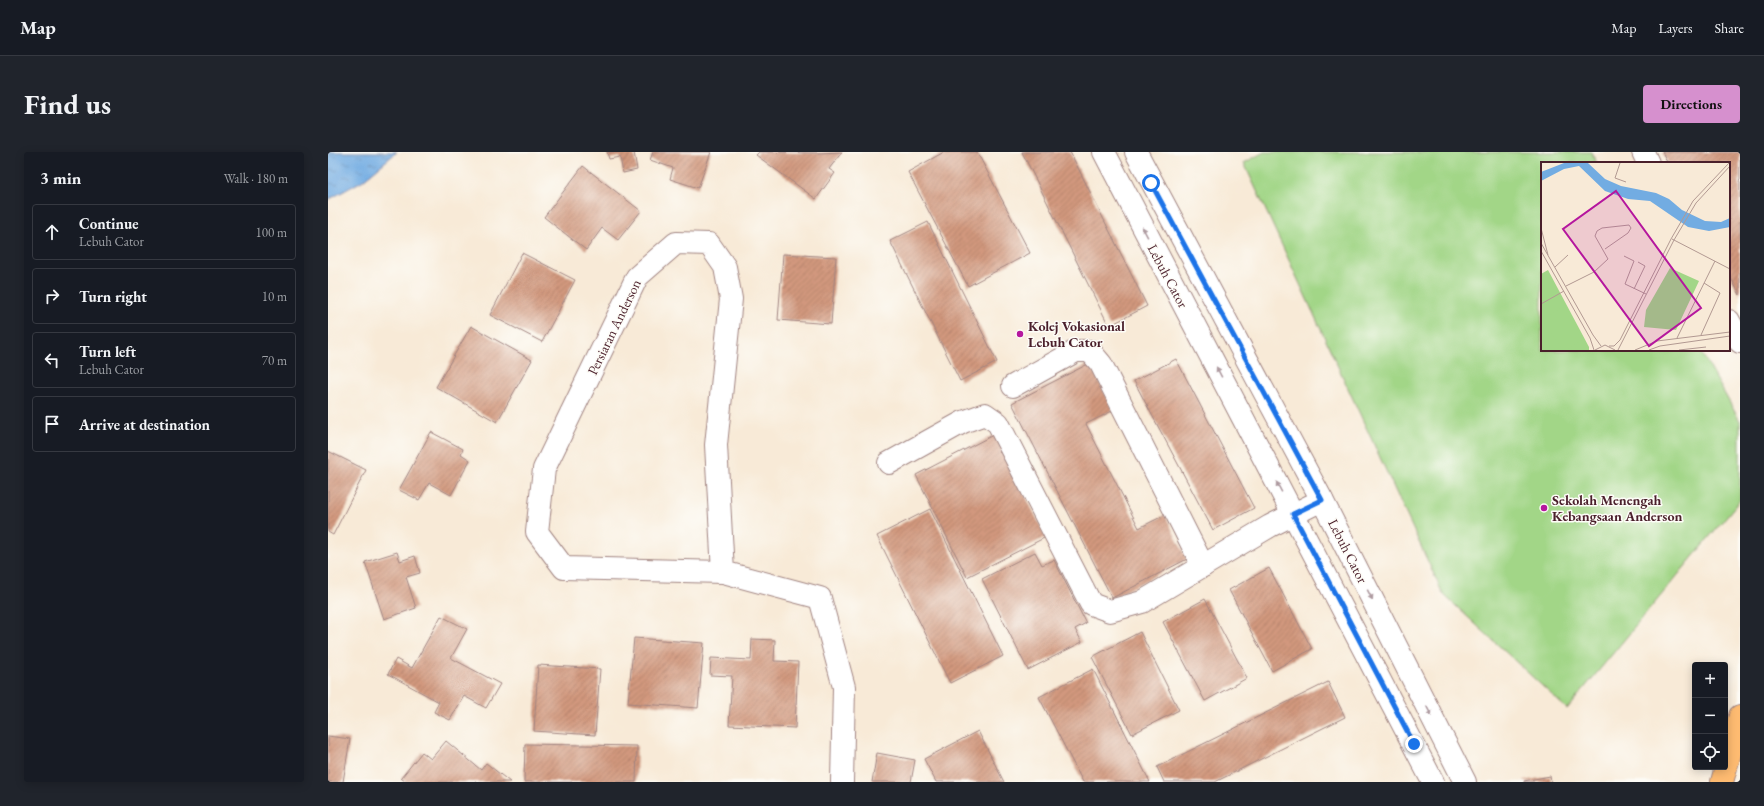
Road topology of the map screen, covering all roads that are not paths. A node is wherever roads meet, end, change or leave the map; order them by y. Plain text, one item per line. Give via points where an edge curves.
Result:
1 (1104, 152) edge
2 (1136, 152) edge
3 (1643, 152) edge
4 (1648, 162) edge
5 (1730, 323) edge
6 (1740, 342) edge
7 (1013, 386) dead end
8 (888, 464) dead end
9 (1322, 500) junction
10 (1293, 514) junction
11 (1203, 566) junction
12 (723, 572) junction
13 (1740, 716) edge
14 (842, 782) edge
15 (1433, 782) edge
16 (1465, 782) edge
17 (1722, 782) edge

10 -> 1 street, Lebuh Cator
2 - 9 street, Lebuh Cator
3 - 4 street
5 - 6 street
7 - 11 street via 1076,351 1090,351 1101,364
8 - 11 street via 963,422 985,414 998,423 1091,604 1110,612 1142,602
9 - 10 street
9 -> 16 street, Lebuh Cator
10 - 11 street
10 - 15 street, Lebuh Cator
12 - 12 street, Persiaran Anderson via 564,568 537,532 544,469 638,277 676,243 709,244 725,267 731,299 716,445
12 - 14 street, Persiaran Anderson via 820,598 844,687
13 - 17 main road

